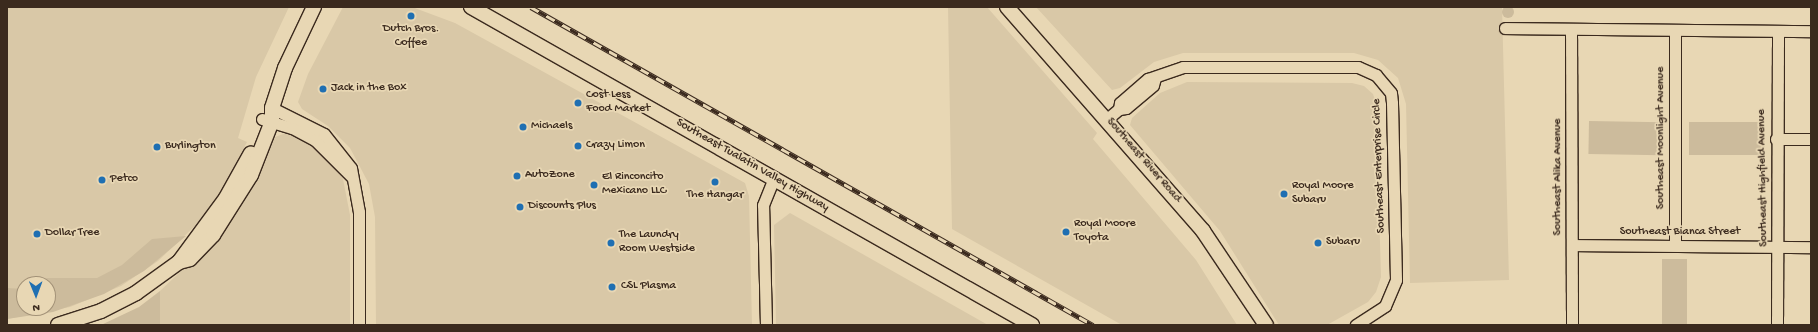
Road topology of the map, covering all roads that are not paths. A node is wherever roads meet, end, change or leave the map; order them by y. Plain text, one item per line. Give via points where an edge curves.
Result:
1 (314, 7) edge
2 (471, 7) edge
3 (1007, 7) edge
4 (1506, 28) dead end
5 (1571, 29) junction
6 (1675, 30) junction
7 (1778, 31) junction
8 (1811, 31) edge
9 (268, 116) junction
10 (1107, 119) junction
11 (1776, 139) junction
12 (1811, 139) edge
13 (774, 178) junction
14 (1675, 245) junction
15 (1572, 246) junction
16 (1778, 246) junction
17 (1811, 247) edge
18 (58, 325) edge
19 (359, 325) edge
20 (766, 325) edge
21 (1032, 325) edge
22 (1266, 325) edge
23 (1356, 325) edge
24 (1572, 325) edge
25 (1777, 325) edge

1 - 9 main road via 285,68
2 - 13 main road, Southeast Tualatin Valley Highway
3 - 10 main road, Southeast River Road
4 - 5 street
5 - 6 street
5 - 15 street, Southeast Alika Avenue
6 - 7 street
6 - 14 street, Southeast Moonlight Avenue
7 - 8 street
7 - 11 street, Southeast Highfield Avenue
9 - 18 main road via 251,175 223,222 190,259 179,262 120,302
9 - 19 street via 324,134 342,153 351,168 359,212
10 - 22 main road, Southeast River Road via 1203,231
10 - 23 street, Southeast Enterprise Circle via 1119,109 1120,103 1143,83 1174,68 1358,67 1372,72 1384,83 1392,103 1396,280 1384,306
11 - 12 street
11 - 16 street, Southeast Highfield Avenue
13 - 20 street via 763,205
13 - 21 main road, Southeast Tualatin Valley Highway
14 - 15 street, Southeast Bianca Street
14 - 16 street, Southeast Bianca Street
15 - 24 street, Southeast Alika Avenue
16 - 17 street, Southeast Bianca Street
16 - 25 street, Southeast Highfield Avenue

